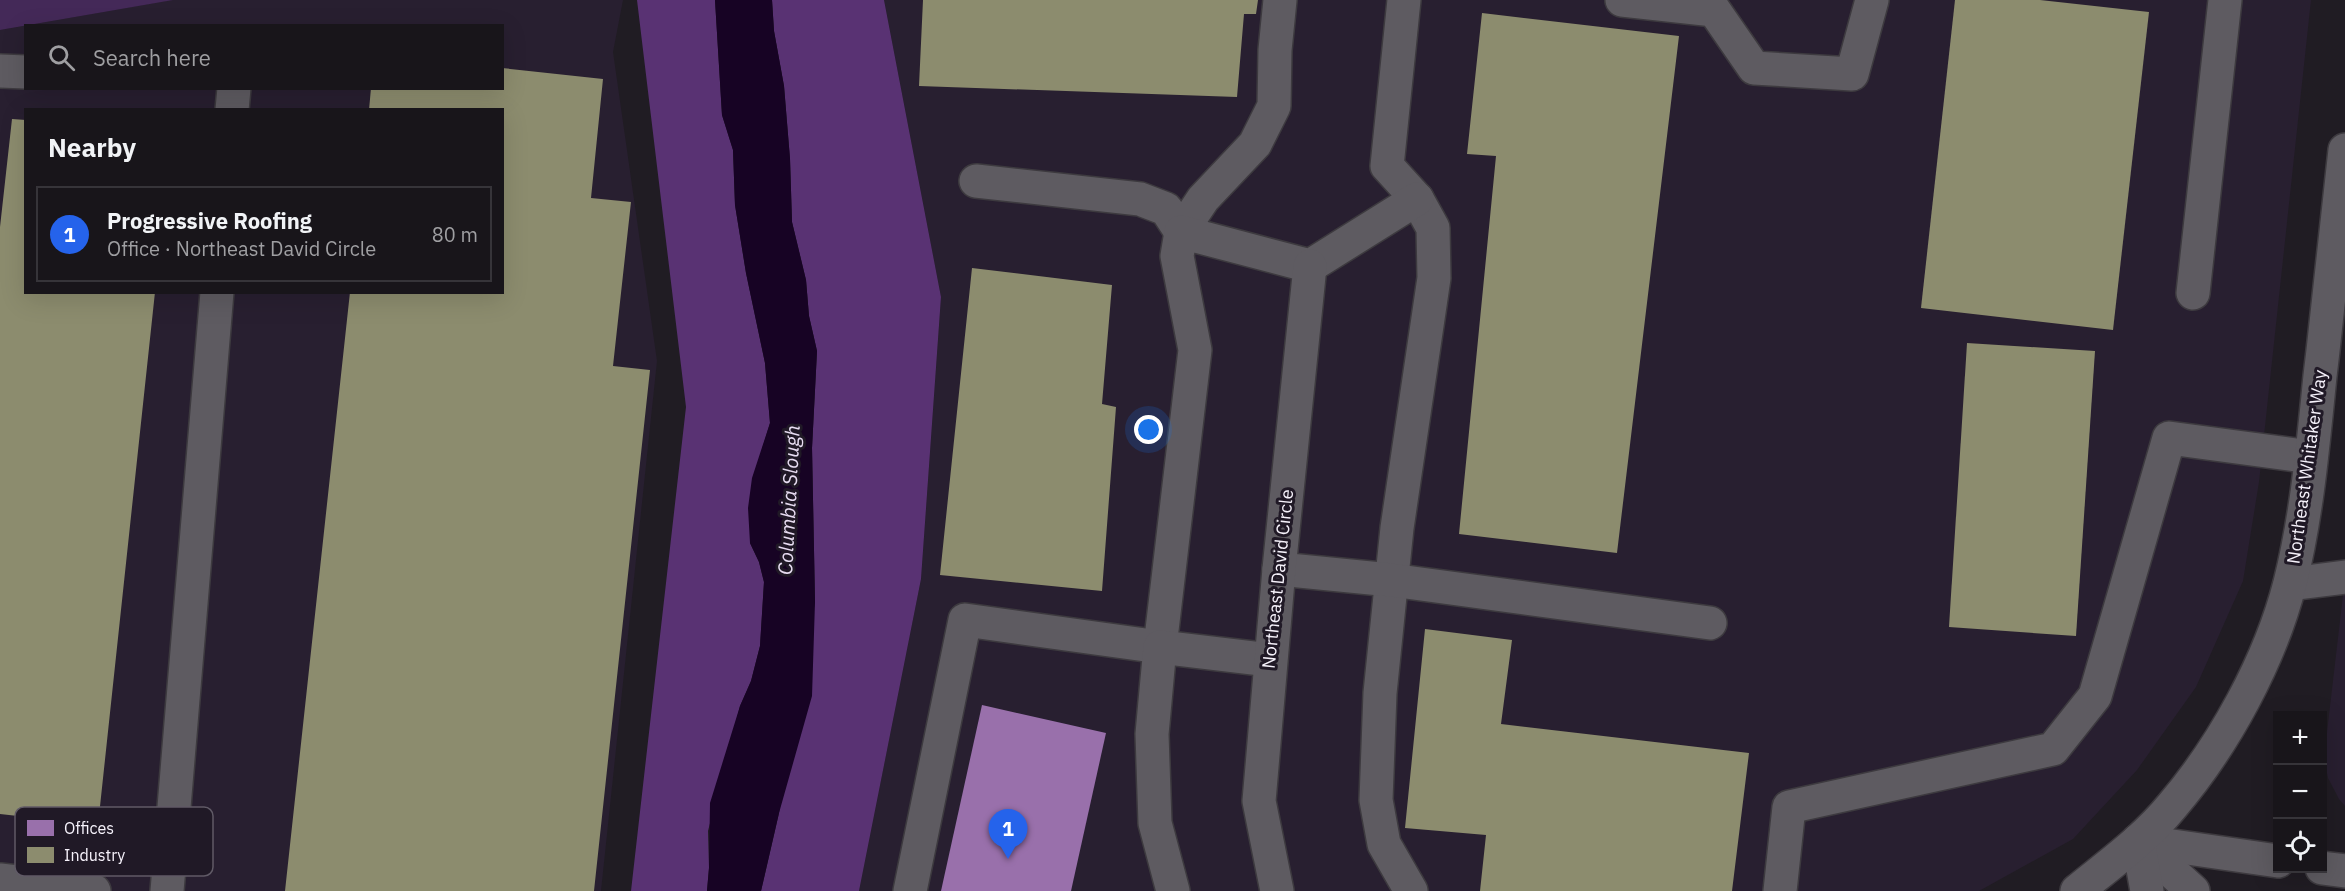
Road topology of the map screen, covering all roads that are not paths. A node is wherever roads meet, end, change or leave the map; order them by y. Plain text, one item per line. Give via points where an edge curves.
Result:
1 (1280, 0) edge
2 (1404, 0) edge
3 (1622, 0) edge
4 (1872, 0) edge
5 (2225, 0) edge
6 (0, 71) edge
7 (24, 72) edge
8 (234, 90) edge
9 (232, 108) edge
10 (2345, 150) edge
11 (976, 181) dead end
12 (1418, 199) junction
13 (2342, 206) edge
14 (1181, 232) junction
15 (1310, 266) junction
16 (2193, 293) dead end
17 (217, 294) edge
18 (2312, 457) junction
19 (1279, 569) junction
20 (2345, 577) edge
21 (1391, 580) junction
22 (2290, 584) junction
23 (1710, 623) dead end
24 (1160, 647) junction
25 (1270, 660) junction
26 (174, 807) edge
27 (2138, 841) junction
28 (2273, 860) edge
29 (2327, 869) edge
30 (2345, 871) edge
31 (168, 876) edge
32 (0, 880) edge
33 (94, 891) edge
34 (167, 891) edge
35 (910, 891) edge
36 (1173, 891) edge
37 (1277, 891) edge
38 (1412, 891) edge
39 (1780, 891) edge
40 (2077, 891) edge
41 (2147, 891) edge
42 (2193, 891) edge

1 - 14 street via 1274,106 1255,144 1203,199
2 - 12 street via 1388,166
3 - 4 street via 1714,10 1754,68 1852,74
5 - 16 street
6 - 7 street
8 - 9 street
10 - 13 street, Northeast Whitaker Way
11 - 14 street via 1140,199 1167,209
12 - 15 street
12 - 21 street via 1433,228 1434,278
13 - 18 street, Northeast Whitaker Way
14 - 15 street
14 - 24 street via 1177,256 1195,350
15 - 19 street, Northeast David Circle
17 - 26 street
18 - 22 street, Northeast Whitaker Way
18 - 39 street via 2169,438 2095,696 2053,749 1789,807
19 - 21 street
19 - 25 street, Northeast David Circle
20 - 22 street
21 - 23 street
21 - 38 street via 1380,693 1376,800 1384,844
22 - 27 street, Northeast Whitaker Way via 2268,650 2239,708 2172,806
24 - 25 street
24 - 35 street via 965,620
24 - 36 street via 1152,734 1155,823
25 - 37 street, Northeast David Circle via 1259,801
27 - 28 street
27 - 40 street, Northeast Whitaker Way
27 - 41 street
27 - 42 street
29 - 30 street
31 - 34 street
32 - 33 street

